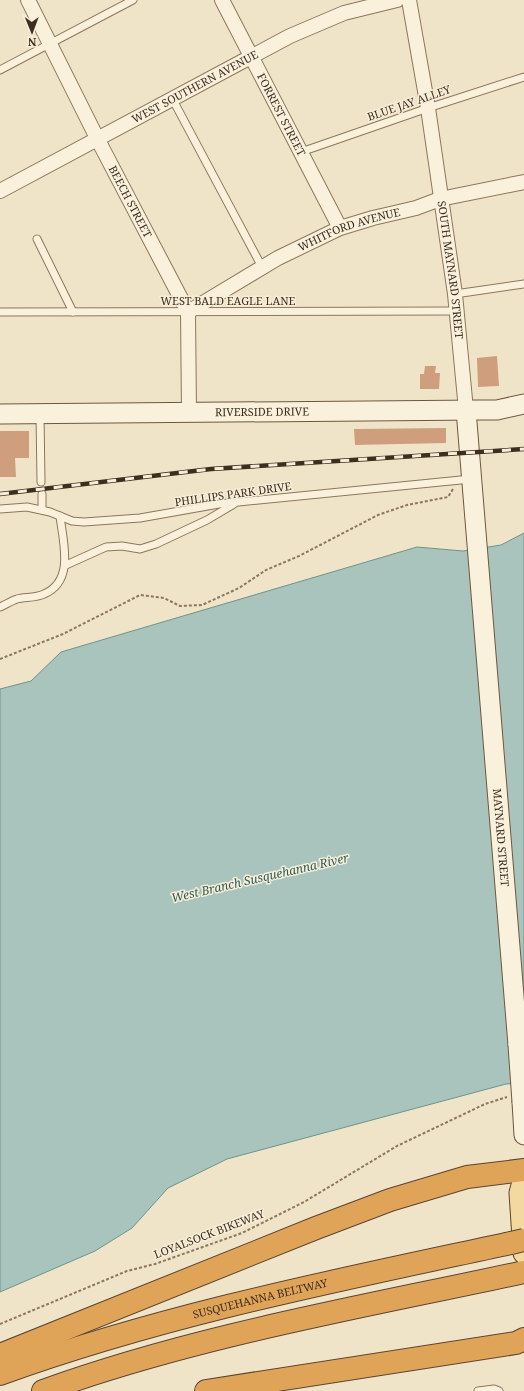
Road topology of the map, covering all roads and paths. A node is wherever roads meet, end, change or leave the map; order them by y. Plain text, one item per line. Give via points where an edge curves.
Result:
1 (28, 0) edge
2 (133, 0) edge
3 (222, 0) edge
4 (397, 0) edge
5 (409, 0) edge
6 (51, 44) junction
7 (252, 57) junction
8 (0, 70) edge
9 (524, 77) edge
10 (173, 100) junction
11 (428, 108) junction
12 (98, 140) junction
13 (301, 152) junction
14 (524, 182) edge
15 (0, 190) edge
16 (440, 199) junction
17 (340, 228) junction
18 (37, 239) dead end
19 (262, 267) junction
20 (524, 284) edge
21 (455, 294) junction
22 (457, 311) junction
23 (0, 312) edge
24 (74, 312) junction
25 (188, 312) junction
26 (524, 404) edge
27 (466, 410) junction
28 (189, 413) junction
29 (0, 414) edge
30 (40, 414) junction
31 (472, 479) junction
32 (41, 482) dead end
33 (453, 488) dead end
34 (42, 494) dead end
35 (236, 503) junction
36 (0, 509) edge
37 (42, 510) junction
38 (60, 516) junction
39 (477, 541) joint
40 (66, 565) junction
41 (0, 607) edge
42 (0, 659) edge
43 (516, 1100) junction
44 (524, 1135) edge
45 (524, 1170) edge
46 (524, 1178) edge
47 (520, 1245) edge
48 (519, 1273) edge
49 (0, 1324) edge
50 (524, 1339) edge
51 (0, 1355) edge
52 (0, 1374) edge
53 (43, 1391) edge
54 (206, 1391) edge
55 (478, 1391) edge
56 (499, 1391) edge

1 - 6 street, BEECH STREET
2 - 6 lane
3 - 7 street, FORREST STREET
4 - 7 street, WEST SOUTHERN AVENUE via 330,18
5 - 11 street, SOUTH MAYNARD STREET
6 - 8 lane
6 - 12 street, BEECH STREET
7 - 10 street, WEST SOUTHERN AVENUE
7 - 13 street, FORREST STREET
9 - 11 lane, BLUE JAY ALLEY
10 - 12 street, WEST SOUTHERN AVENUE
10 - 19 lane
11 - 13 lane, BLUE JAY ALLEY
11 - 16 street, SOUTH MAYNARD STREET
12 - 15 street, WEST SOUTHERN AVENUE
12 - 25 street, BEECH STREET
13 - 17 street, FORREST STREET
14 - 16 street, WHITFORD AVENUE
16 - 17 street, WHITFORD AVENUE
16 - 21 street, SOUTH MAYNARD STREET
17 - 19 street, WHITFORD AVENUE
18 - 24 lane
19 - 25 street, WHITFORD AVENUE
20 - 21 lane
21 - 22 street, SOUTH MAYNARD STREET
22 - 25 lane, WEST BALD EAGLE LANE
22 - 27 street, SOUTH MAYNARD STREET
23 - 24 lane, WEST BALD EAGLE LANE
24 - 25 lane, WEST BALD EAGLE LANE
25 - 28 street, BEECH STREET
26 - 27 main road, RIVERSIDE DRIVE via 497,410
27 - 28 main road, RIVERSIDE DRIVE
27 - 31 main road, SOUTH MAYNARD STREET
28 - 30 main road, RIVERSIDE DRIVE
29 - 30 main road, RIVERSIDE DRIVE
30 - 32 lane
31 - 35 lane, PHILLIPS PARK DRIVE
31 - 39 main road, SOUTH MAYNARD STREET
33 - 42 path via 448,497 407,505 378,515 266,570 239,588 202,605 180,606 164,598 140,595 63,634
34 - 37 lane
35 - 38 lane, PHILLIPS PARK DRIVE via 140,518 84,522
35 - 40 lane via 156,544 140,549 106,547
36 - 37 lane, PHILLIPS PARK DRIVE via 27,507
37 - 38 lane, PHILLIPS PARK DRIVE
38 - 40 lane
39 - 43 main road, MAYNARD STREET, bridge
40 - 41 lane via 53,589 44,595 15,600
43 - 44 main road, MAYNARD STREET
43 - 49 path, LOYALSOCK BIKEWAY via 485,1104 397,1146 304,1202 242,1233 155,1264 127,1271
45 - 51 highway via 467,1177 390,1200
46 - 47 main road via 520,1193
47 - 52 highway, SUSQUEHANNA BELTWAY via 235,1303 112,1337
48 - 53 highway via 242,1333 120,1366
50 - 54 highway via 516,1343
55 - 56 lane

